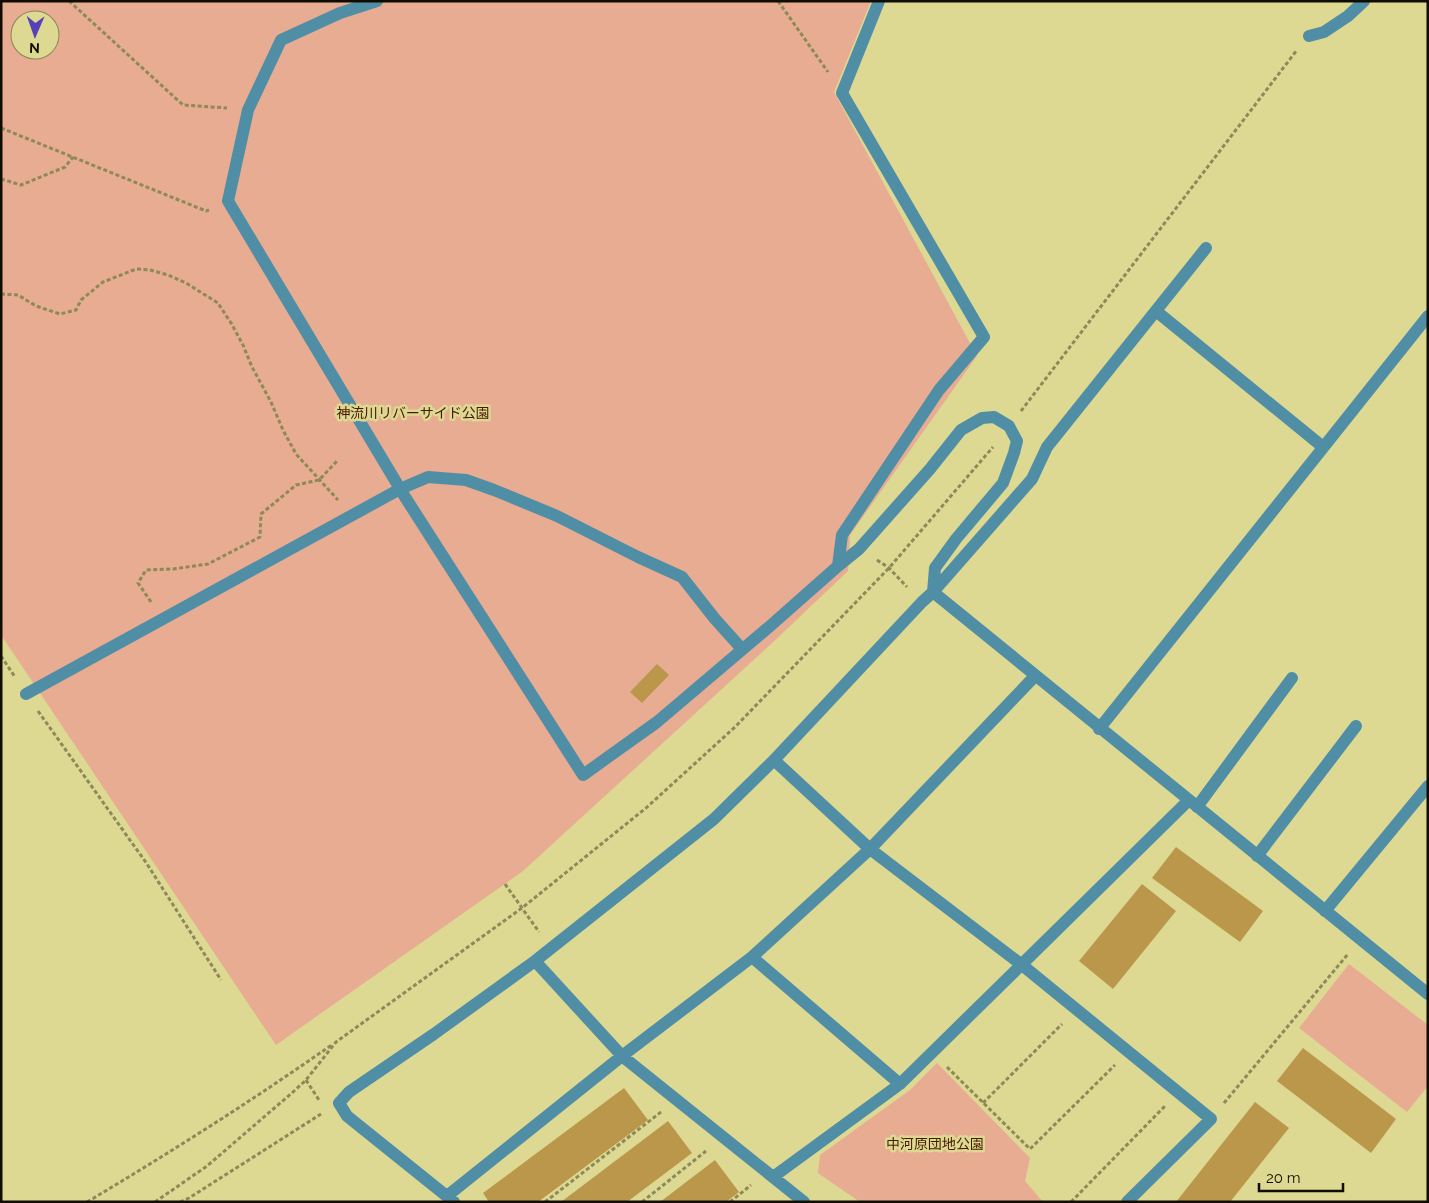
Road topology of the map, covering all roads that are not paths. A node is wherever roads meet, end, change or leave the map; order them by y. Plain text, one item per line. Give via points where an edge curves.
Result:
1 (377, 1) edge
2 (879, 1) edge
3 (1364, 1) edge
4 (1309, 36) dead end
5 (1206, 248) dead end
6 (1156, 311) junction
7 (1428, 316) edge
8 (1324, 447) junction
9 (400, 489) junction
10 (838, 566) junction
11 (933, 592) junction
12 (742, 649) junction
13 (1035, 676) junction
14 (1292, 678) dead end
15 (26, 694) road end
16 (1356, 726) dead end
17 (1099, 728) junction
18 (774, 760) junction
19 (1428, 786) edge
20 (1193, 803) junction
21 (870, 849) junction
22 (1257, 856) junction
23 (1325, 911) junction
24 (752, 957) junction
25 (535, 961) junction
26 (1022, 965) junction
27 (1428, 994) edge
28 (622, 1056) junction
29 (900, 1084) junction
30 (773, 1176) junction
31 (451, 1199) edge
32 (804, 1202) edge
33 (1127, 1202) edge

1 - 9 street via 340,13 281,40 248,110 228,201
2 - 10 street via 842,93 984,337 939,390 842,535
3 - 4 street via 1324,32
5 - 6 street
6 - 8 street
6 - 11 street via 1047,447 1032,479
7 - 8 street
8 - 17 street
9 - 12 street via 428,476 466,480 557,516 682,578
9 - 12 street via 583,774 657,722
9 - 15 street
10 - 11 street via 860,548 961,430 982,418 994,417 1008,426 1017,440 1014,453 1003,483 935,568
10 - 12 street
11 - 13 street
11 - 18 street
13 - 17 street
13 - 21 street
14 - 20 street
16 - 22 street
17 - 20 street
18 - 21 street
18 - 25 street via 714,819
19 - 23 street
20 - 22 street
20 - 26 street
21 - 24 street
21 - 26 street
22 - 23 street
23 - 27 street
24 - 28 street
24 - 29 street
25 - 28 street
25 - 31 street via 339,1103 347,1116
26 - 29 street
26 - 33 street via 1211,1119
28 - 30 street
28 - 31 street
29 - 30 street
30 - 32 street

